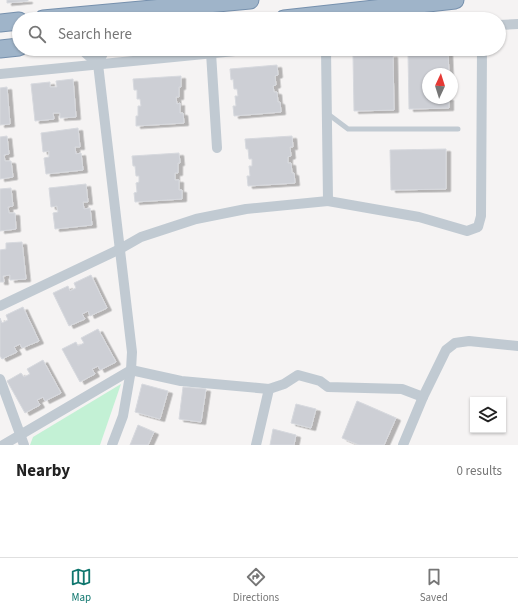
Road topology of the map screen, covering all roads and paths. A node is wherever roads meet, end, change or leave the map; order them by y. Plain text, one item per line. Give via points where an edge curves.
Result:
1 (250, 0) edge
2 (455, 0) edge
3 (228, 1) edge
4 (140, 12) edge
5 (347, 12) edge
6 (12, 22) edge
7 (0, 23) edge
8 (518, 24) edge
9 (506, 25) edge
10 (12, 47) edge
11 (0, 48) edge
12 (89, 56) edge
13 (101, 56) edge
14 (180, 56) edge
15 (211, 56) edge
16 (326, 56) edge
17 (482, 56) edge
18 (98, 64) junction
19 (0, 74) edge
20 (327, 114) junction
21 (458, 129) dead end
22 (217, 148) dead end
23 (328, 201) junction
24 (120, 249) junction
25 (0, 306) edge
26 (518, 346) edge
27 (131, 370) junction
28 (0, 379) edge
29 (269, 389) junction
30 (423, 397) junction
31 (21, 434) junction
32 (3, 445) edge
33 (24, 445) edge
34 (112, 445) edge
35 (256, 445) edge
36 (403, 445) edge

1 - 3 highway
2 - 5 highway
3 - 4 highway
6 - 7 highway
8 - 9 street
10 - 11 highway
12 - 18 street
13 - 18 street
14 - 18 street
15 - 22 street
16 - 20 street
17 - 23 street via 481,216 478,228 467,231 419,217
18 - 19 street
18 - 24 street
20 - 21 lane via 348,129
20 - 23 street
23 - 24 street via 246,209 196,218 141,236
24 - 25 street
24 - 27 street via 132,352
26 - 30 street via 469,341 455,343 446,350
27 - 29 street via 181,381
27 - 31 street
27 - 34 street via 122,416
28 - 31 street
29 - 30 street via 284,384 298,375 320,380 328,387 402,389
29 - 35 street
30 - 36 street
31 - 32 street
31 - 33 street

